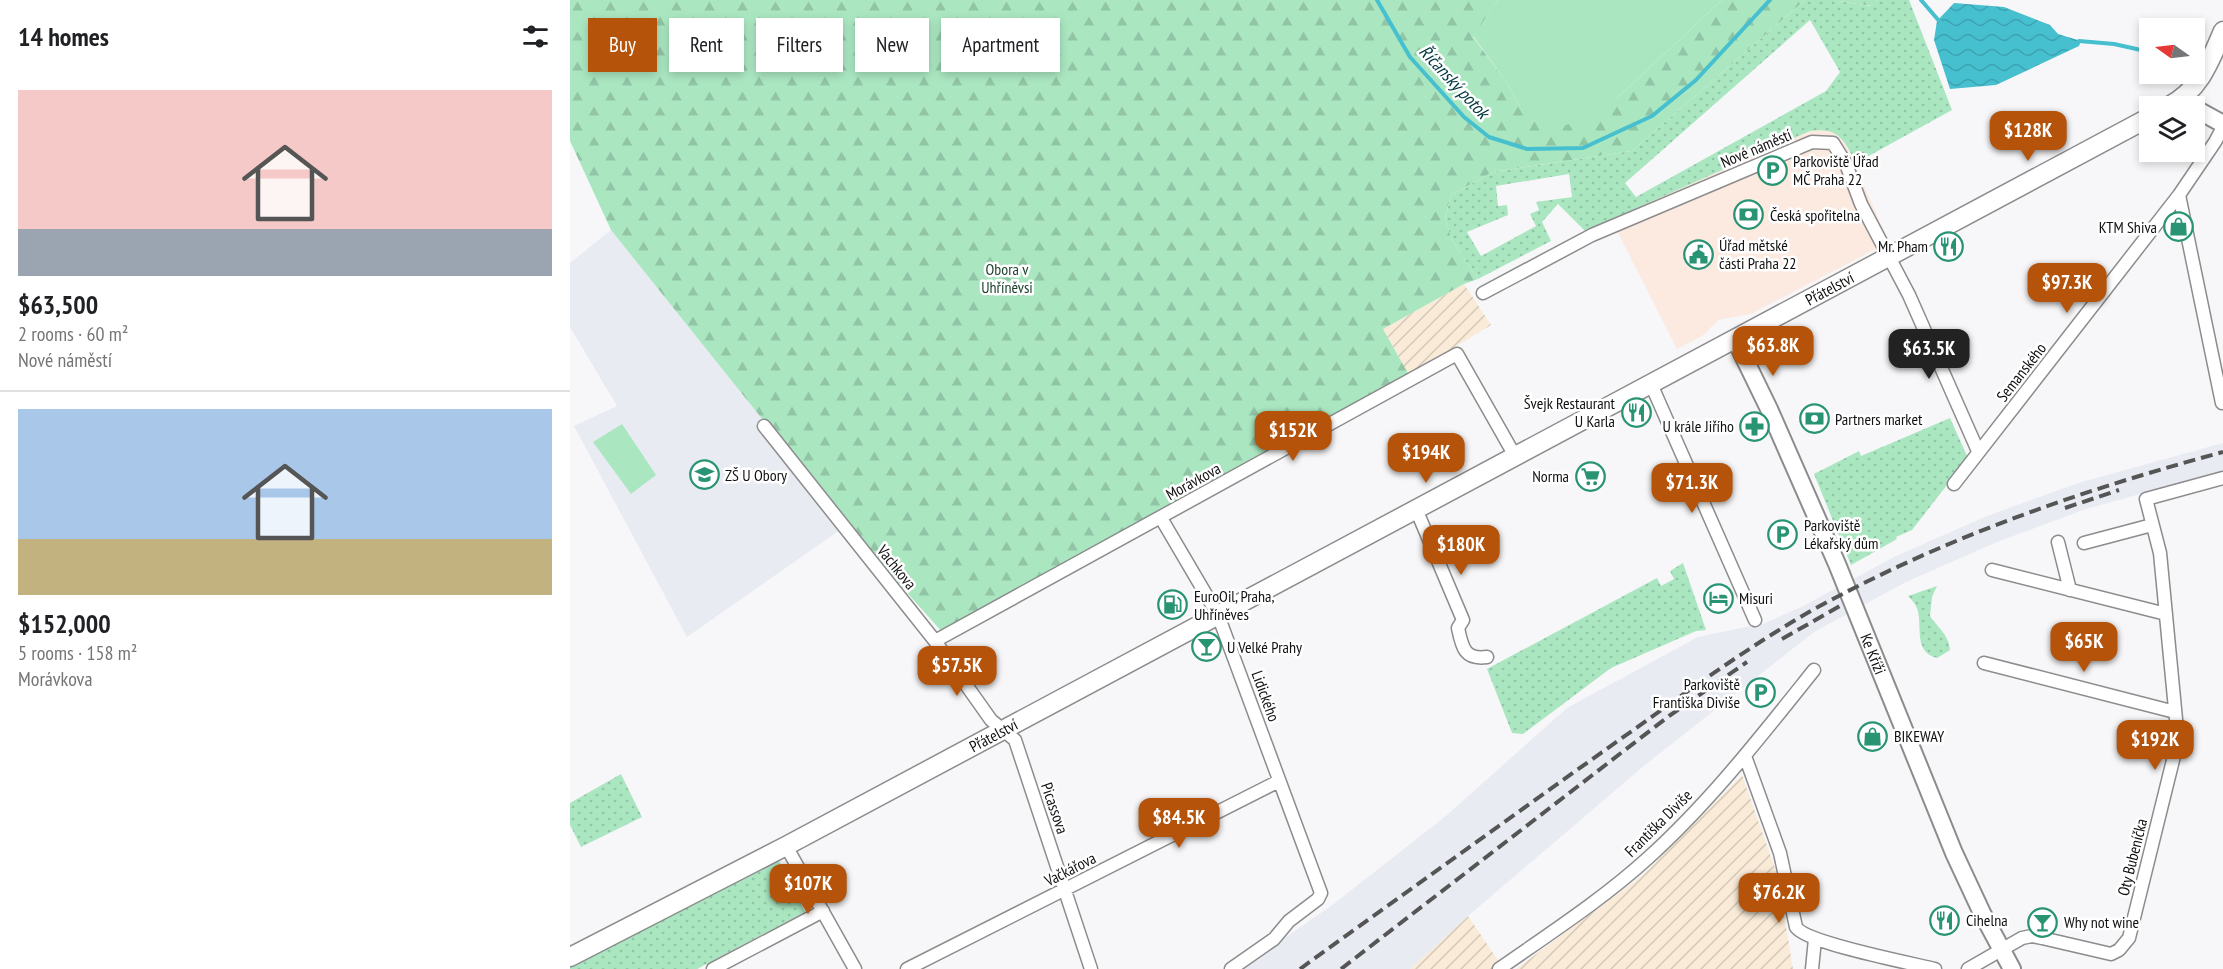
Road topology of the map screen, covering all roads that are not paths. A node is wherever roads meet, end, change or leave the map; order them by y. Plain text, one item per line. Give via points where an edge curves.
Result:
1 (2221, 39) edge
2 (2191, 96) edge
3 (2205, 116) edge
4 (2139, 123) edge
5 (2223, 125) edge
6 (2179, 195) junction
7 (1890, 256) junction
8 (1483, 293) dead end
9 (1735, 339) junction
10 (1650, 384) junction
11 (2222, 404) edge
12 (764, 426) dead end
13 (1978, 452) junction
14 (1515, 456) junction
15 (2223, 478) edge
16 (1954, 483) dead end
17 (1416, 509) junction
18 (1161, 518) junction
19 (2152, 525) junction
20 (2058, 542) dead end
21 (2084, 543) dead end
22 (1992, 570) dead end
23 (2070, 590) junction
24 (2166, 614) junction
25 (1218, 615) junction
26 (1755, 620) dead end
27 (935, 641) junction
28 (1487, 657) dead end
29 (1984, 663) dead end
30 (1814, 670) dead end
31 (2175, 712) junction
32 (1003, 730) junction
33 (1745, 756) junction
34 (1279, 781) junction
35 (786, 846) junction
36 (1066, 890) junction
37 (823, 911) junction
38 (1815, 939) junction
39 (2001, 950) junction
40 (570, 956) edge
41 (714, 969) edge
42 (855, 969) edge
43 (907, 969) edge
44 (1091, 969) edge
45 (1231, 969) edge
46 (1499, 969) edge
47 (1812, 969) edge
48 (1935, 969) edge
49 (1968, 969) edge
50 (2012, 969) edge

1 - 2 main road
3 - 5 street
4 - 7 main road, Přátelství
5 - 6 street, Semanského
6 - 11 street
6 - 13 street, Semanského
7 - 8 street, Nové náměstí via 1880,243 1833,143 1812,142 1592,235
7 - 9 main road, Přátelství
7 - 13 street, Nové náměstí
9 - 10 main road, Přátelství
9 - 39 street, Ke Kříži via 1837,564 1954,853
10 - 14 main road, Přátelství
10 - 26 street
12 - 27 street, Vachkova
13 - 16 street, Semanského
14 - 17 main road, Přátelství
14 - 18 street, Morávkova via 1457,354
15 - 19 street, Oty Bubeníčka via 2146,499
17 - 25 main road, Přátelství
17 - 28 street via 1462,620 1458,628 1466,653 1474,658
18 - 25 street, Lidického
18 - 27 street, Morávkova
19 - 21 street
19 - 24 street, Oty Bubeníčka via 2160,553
20 - 23 street
22 - 23 street
23 - 24 street
24 - 31 street, Oty Bubeníčka
25 - 32 main road, Přátelství
25 - 34 street, Lidického
27 - 32 street, Vachkova via 991,720
29 - 31 street
30 - 33 street, Františka Diviše
31 - 39 street, Oty Bubeníčka via 2178,740 2129,938 2111,954 2032,936
32 - 35 main road, Přátelství
32 - 36 street, Picassova via 1015,740
33 - 38 street via 1780,853 1796,927 1799,933
33 - 46 street, Františka Diviše via 1648,858
34 - 36 street, Vačkářova
34 - 45 street, Lidického via 1321,893 1274,939
35 - 37 street
35 - 40 main road, Přátelství
36 - 43 street, Vačkářova
36 - 44 street, Picassova
37 - 41 street
37 - 42 street
38 - 47 street
38 - 48 street
39 - 49 street
39 - 50 street, Ke Kříži

